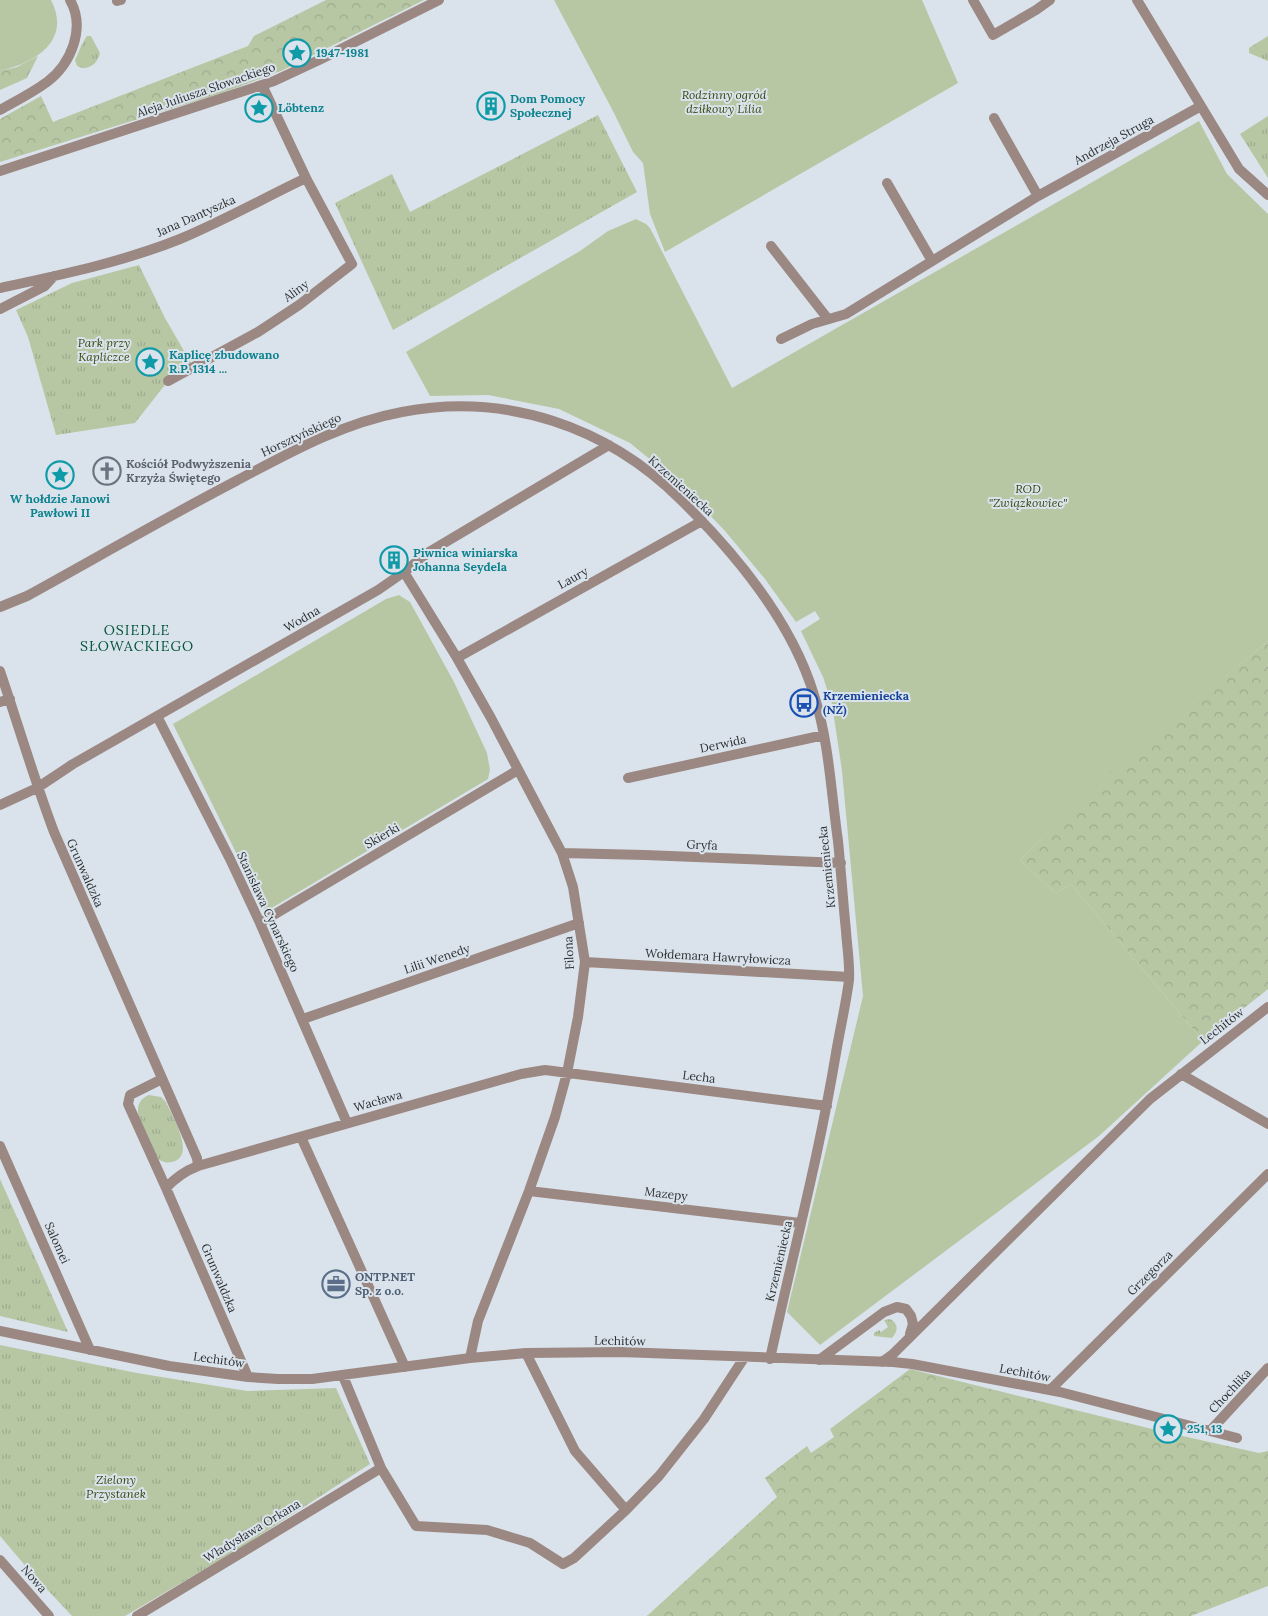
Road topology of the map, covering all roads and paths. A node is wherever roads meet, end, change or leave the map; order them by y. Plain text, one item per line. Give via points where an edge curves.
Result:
1 (70, 0) edge
2 (439, 0) edge
3 (973, 0) edge
4 (1050, 0) edge
5 (1137, 0) edge
6 (262, 85) junction
7 (1201, 106) junction
8 (0, 110) edge
9 (994, 118) dead end
10 (0, 171) edge
11 (306, 178) junction
12 (887, 182) dead end
13 (1268, 195) edge
14 (1038, 196) junction
15 (771, 246) dead end
16 (932, 261) junction
17 (54, 276) junction
18 (0, 288) edge
19 (0, 309) edge
20 (828, 319) junction
21 (781, 339) dead end
22 (168, 380) dead end
23 (609, 445) junction
24 (702, 521) junction
25 (404, 572) junction
26 (0, 607) edge
27 (457, 658) junction
28 (0, 671) edge
29 (5, 700) edge
30 (157, 716) junction
31 (824, 735) junction
32 (518, 770) junction
33 (628, 778) dead end
34 (37, 788) junction
35 (0, 805) edge
36 (562, 854) junction
37 (840, 863) junction
38 (260, 923) junction
39 (579, 923) junction
40 (585, 962) junction
41 (849, 977) junction
42 (1268, 1007) edge
43 (303, 1019) junction
44 (567, 1073) junction
45 (1181, 1074) junction
46 (162, 1079) junction
47 (827, 1106) junction
48 (347, 1123) junction
49 (1268, 1124) edge
50 (300, 1137) junction
51 (0, 1146) edge
52 (198, 1166) junction
53 (1268, 1174) edge
54 (166, 1188) junction
55 (528, 1191) junction
56 (800, 1223) junction
57 (0, 1331) edge
58 (910, 1335) junction
59 (90, 1350) junction
60 (526, 1353) junction
61 (470, 1358) junction
62 (744, 1358) junction
63 (770, 1358) junction
64 (819, 1360) junction
65 (882, 1362) junction
66 (405, 1367) junction
67 (1268, 1368) edge
68 (343, 1376) junction
69 (248, 1377) junction
70 (1050, 1390) junction
71 (1210, 1431) junction
72 (1237, 1438) dead end
73 (381, 1468) junction
74 (626, 1510) junction
75 (0, 1560) edge
76 (49, 1616) edge
77 (136, 1616) edge

1 - 8 street via 77,22 76,42 63,65 49,81
2 - 6 street, Aleja Juliusza Słowackiego
3 - 4 street via 994,35
5 - 7 street
6 - 10 street, Aleja Juliusza Słowackiego
6 - 11 street
7 - 13 street via 1239,169
7 - 14 street, Andrzeja Struga
9 - 14 street
11 - 17 street, Jana Dantyszka via 180,239 149,251
11 - 22 street, Aliny via 352,264 258,332
12 - 16 street
14 - 16 street, Andrzeja Struga
15 - 20 street
16 - 20 street, Andrzeja Struga via 846,314
17 - 18 street
17 - 19 street, Jana Dantyszka via 45,286
20 - 21 street, Andrzeja Struga
23 - 24 street, Krzemieniecka via 658,479
23 - 25 street, Wodna via 429,552
23 - 26 street, Horsztyńskiego via 552,420 493,407 425,408 366,420 297,448 26,596
24 - 27 street, Laury
24 - 31 street, Krzemieniecka via 748,575 786,632 814,694
25 - 27 street, Filona
25 - 30 street, Wodna
27 - 32 street, Filona
28 - 29 street, Grunwaldzka
29 - 34 street, Grunwaldzka via 30,760
30 - 34 street, Wodna
30 - 38 street, Stanisława Cynarskiego
31 - 33 street, Derwida
31 - 37 street, Krzemieniecka
32 - 36 street, Filona
32 - 38 street, Skierki
34 - 35 street, Wodna
34 - 46 street, Grunwaldzka
36 - 37 street, Gryfa
36 - 39 street, Filona via 573,887
37 - 41 street, Krzemieniecka
38 - 43 street, Stanisława Cynarskiego
39 - 40 street, Filona
39 - 43 street, Lilii Wenedy
40 - 41 street, Wołdemara Hawryłowicza
40 - 44 street, Filona
41 - 47 street, Krzemieniecka
42 - 45 street, Lechitów
43 - 48 street, Stanisława Cynarskiego
44 - 47 street, Lecha
44 - 48 street, Wacława via 545,1070 521,1074
44 - 55 street, Filona
45 - 49 street
45 - 58 street, Lechitów via 1150,1099
46 - 52 street, Grunwaldzka
46 - 54 street, Grunwaldzka via 130,1095 128,1104
47 - 56 street, Krzemieniecka
48 - 50 street, Wacława
50 - 52 street, Wacława
50 - 66 street
51 - 59 street, Salomei
52 - 54 street via 181,1174
53 - 70 street, Grzegorza
54 - 69 street, Grunwaldzka
55 - 56 street, Mazepy
55 - 61 street, Filona via 478,1321
56 - 63 street, Krzemieniecka
57 - 59 street, Lechitów
58 - 64 street via 911,1316 906,1309 897,1307 884,1312
58 - 65 street, Lechitów
59 - 69 street, Lechitów via 168,1366
60 - 61 street, Lechitów
60 - 62 street, Lechitów via 621,1352
60 - 74 street via 575,1452
61 - 66 street, Lechitów
62 - 63 street, Lechitów
62 - 74 street via 704,1419 659,1476
63 - 64 street, Lechitów
64 - 65 street, Lechitów
65 - 70 street, Lechitów via 912,1364
66 - 68 street, Lechitów
67 - 71 street, Chochlika
68 - 69 street, Lechitów via 278,1380
68 - 73 street
70 - 71 street, Lechitów
71 - 72 street, Lechitów
73 - 74 street via 416,1526 487,1530 530,1543 563,1564 574,1558
73 - 77 street, Władysława Orkana
75 - 76 street, Nowa

